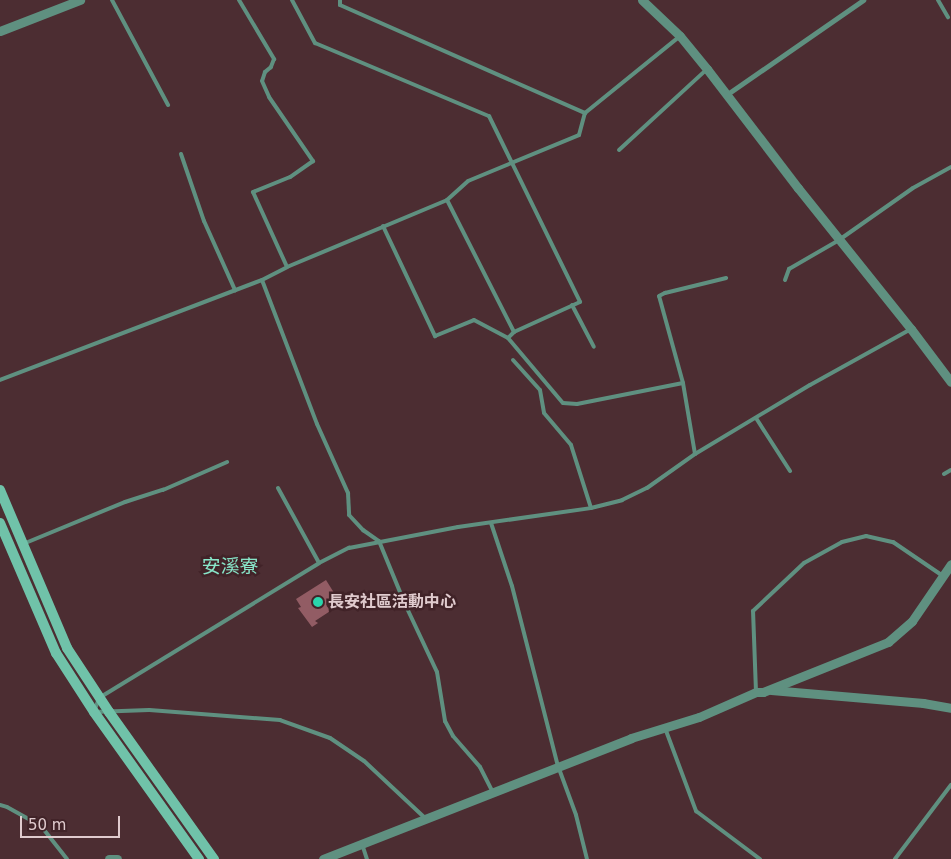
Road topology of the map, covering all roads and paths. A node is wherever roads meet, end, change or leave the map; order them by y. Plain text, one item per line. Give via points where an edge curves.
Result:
1 (80, 0) edge
2 (112, 0) edge
3 (239, 0) edge
4 (292, 0) edge
5 (340, 0) edge
6 (863, 0) edge
7 (938, 0) edge
8 (647, 1) edge
9 (948, 17) dead end
10 (0, 31) edge
11 (680, 36) junction
12 (707, 69) junction
13 (726, 94) junction
14 (168, 105) dead end
15 (584, 113) junction
16 (620, 150) dead end
17 (181, 154) dead end
18 (512, 164) junction
19 (951, 167) edge
20 (447, 200) junction
21 (383, 226) junction
22 (839, 240) junction
23 (287, 266) junction
24 (726, 278) dead end
25 (262, 280) junction
26 (785, 280) dead end
27 (234, 290) junction
28 (572, 306) junction
29 (912, 329) junction
30 (514, 332) junction
31 (508, 338) junction
32 (594, 348) dead end
33 (513, 360) dead end
34 (950, 379) edge
35 (0, 380) edge
36 (683, 383) junction
37 (756, 418) junction
38 (695, 454) junction
39 (227, 462) dead end
40 (951, 470) edge
41 (790, 471) dead end
42 (944, 474) dead end
43 (278, 488) dead end
44 (0, 490) edge
45 (590, 508) junction
46 (0, 523) edge
47 (491, 523) junction
48 (380, 541) junction
49 (23, 544) junction
50 (319, 563) junction
51 (951, 564) edge
52 (943, 576) junction
53 (768, 690) junction
54 (756, 692) junction
55 (99, 698) junction
56 (951, 708) edge
57 (94, 712) junction
58 (108, 712) junction
59 (665, 728) junction
60 (558, 766) junction
61 (951, 785) edge
62 (494, 793) junction
63 (0, 805) edge
64 (426, 819) junction
65 (362, 842) junction
66 (67, 859) edge
67 (109, 859) edge
68 (117, 859) edge
69 (199, 859) edge
70 (214, 859) edge
71 (323, 859) edge
72 (367, 859) edge
73 (586, 859) edge
74 (760, 859) edge
75 (895, 859) edge

1 - 10 street
2 - 14 lane
3 - 23 lane via 274,60 262,81 269,97 312,161 290,176 253,192
4 - 18 lane via 316,42 489,116
5 - 15 lane via 340,5
6 - 13 street
7 - 9 lane
8 - 11 street
11 - 12 street
11 - 15 lane
12 - 13 street
12 - 16 lane
13 - 22 street
15 - 18 lane via 579,135
17 - 27 lane via 204,221
18 - 20 lane via 468,181
18 - 28 lane via 580,302
19 - 22 lane via 913,188
20 - 21 lane
20 - 30 lane
21 - 23 lane
21 - 31 lane via 435,336 474,320
22 - 26 lane via 789,269
22 - 29 street
23 - 25 lane
24 - 36 lane via 659,296
25 - 27 lane
25 - 48 lane via 317,424 348,493 348,515
27 - 35 lane
28 - 30 lane
28 - 32 lane
29 - 34 street
29 - 37 lane
30 - 31 lane
31 - 36 lane via 563,403 577,404
33 - 45 lane via 540,390 544,413 571,445
36 - 38 lane
37 - 38 lane
37 - 41 lane
38 - 45 lane via 647,488 622,500
39 - 49 lane
40 - 42 lane
43 - 50 lane
44 - 49 main road
45 - 47 lane
46 - 57 main road via 56,653
47 - 48 lane
47 - 60 lane via 514,596
48 - 50 lane via 349,548
48 - 62 lane via 437,672 445,721 453,736 480,767
49 - 55 main road via 67,648
50 - 55 lane
51 - 52 street
52 - 53 street via 912,621 888,642
52 - 54 lane via 892,542 866,536 842,542 804,563 753,611
53 - 54 street
53 - 56 street
54 - 59 street via 700,717
55 - 57 lane
55 - 58 main road
57 - 58 lane
57 - 69 main road
58 - 64 lane via 149,710 280,720 330,738 364,761
58 - 70 main road
59 - 60 street
59 - 74 lane via 696,811
60 - 62 street
60 - 73 lane via 576,815
61 - 75 lane
62 - 64 street
63 - 66 lane via 41,826
64 - 65 street
65 - 71 street
65 - 72 lane
67 - 68 street

